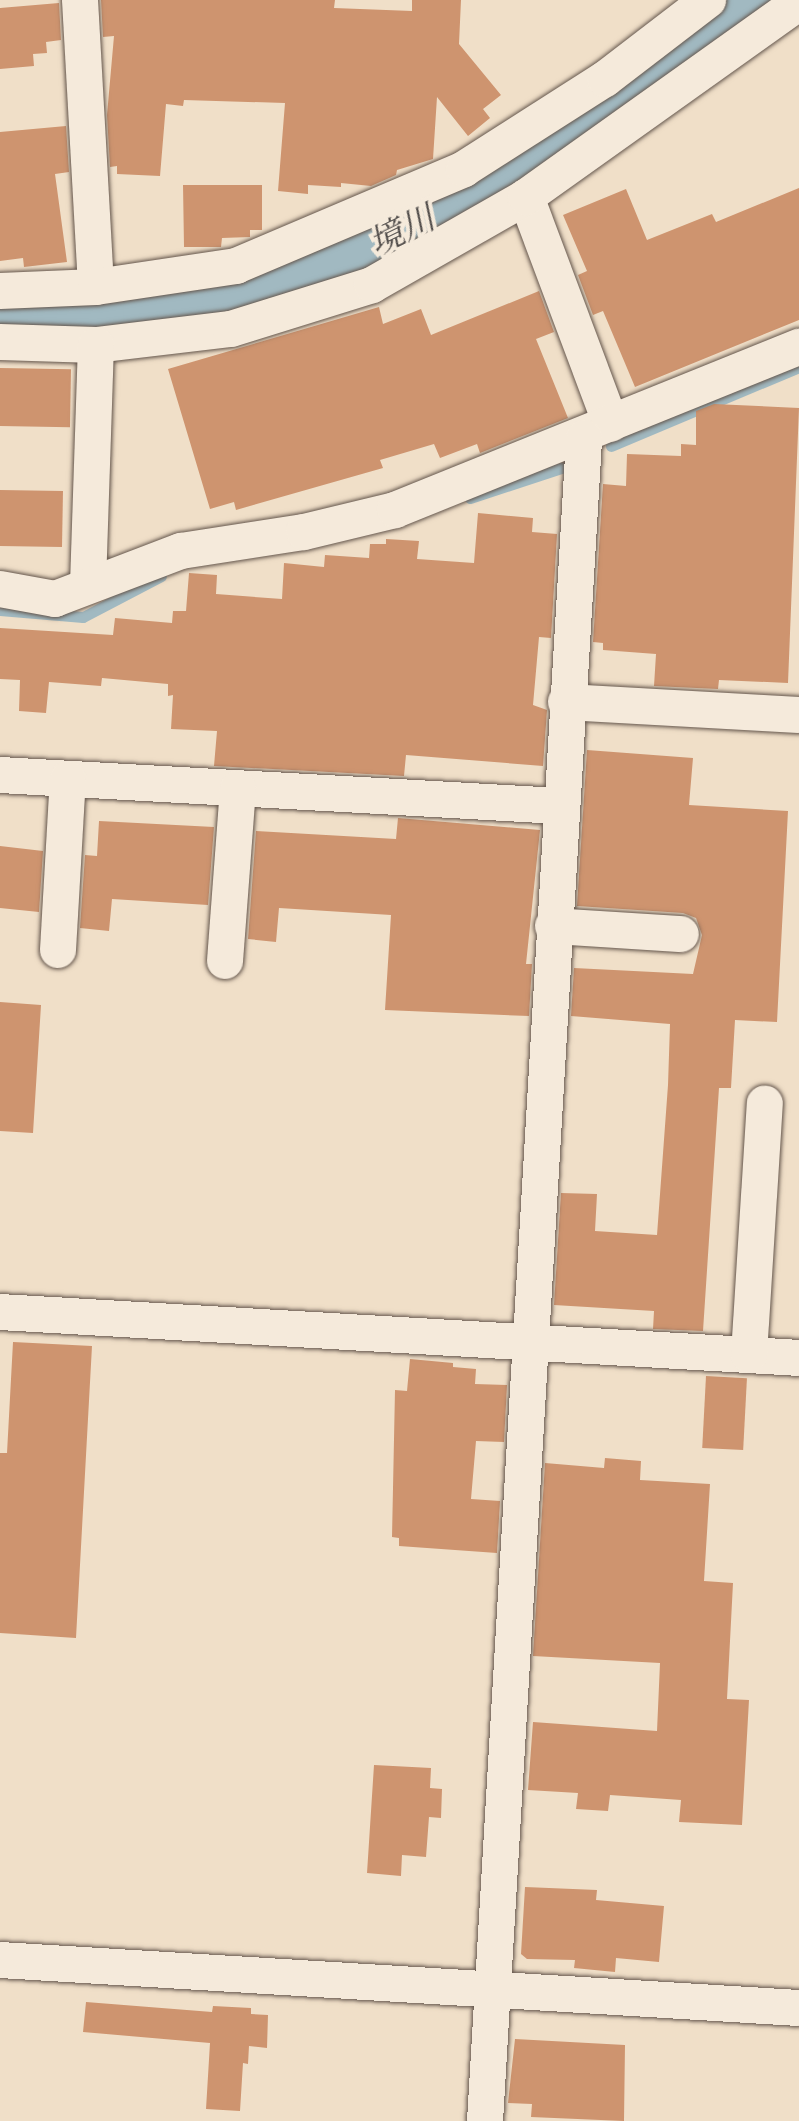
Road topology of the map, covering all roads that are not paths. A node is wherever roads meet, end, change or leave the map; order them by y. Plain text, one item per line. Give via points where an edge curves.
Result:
1 (80, 0) edge
2 (708, 0) edge
3 (799, 2) edge
4 (526, 197) junction
5 (96, 287) junction
6 (0, 291) edge
7 (0, 342) edge
8 (96, 345) junction
9 (799, 347) edge
10 (598, 431) junction
11 (88, 585) junction
12 (0, 589) edge
13 (566, 702) junction
14 (799, 715) edge
15 (0, 775) edge
16 (68, 779) junction
17 (238, 788) junction
18 (560, 806) junction
19 (553, 926) junction
20 (681, 934) dead end
21 (58, 950) dead end
22 (225, 961) dead end
23 (765, 1104) dead end
24 (0, 1312) edge
25 (531, 1341) junction
26 (749, 1355) junction
27 (799, 1358) edge
28 (0, 1960) edge
29 (492, 1989) junction
30 (799, 2008) edge
31 (485, 2121) edge

1 - 5 street
2 - 5 street via 605,79 464,169 236,266
3 - 4 street
4 - 8 street via 372,285 231,329
4 - 10 street
5 - 6 street
7 - 8 street
8 - 11 street
9 - 10 street
10 - 11 street via 395,510 304,532 181,551
10 - 13 street
11 - 12 street via 55,599
13 - 14 street
13 - 18 street
15 - 16 street
16 - 17 street
16 - 21 street
17 - 18 street
17 - 22 street
18 - 19 street
19 - 20 street
19 - 25 street
23 - 26 street
24 - 25 street
25 - 26 street
25 - 29 street
26 - 27 street
28 - 29 street
29 - 30 street
29 - 31 street

